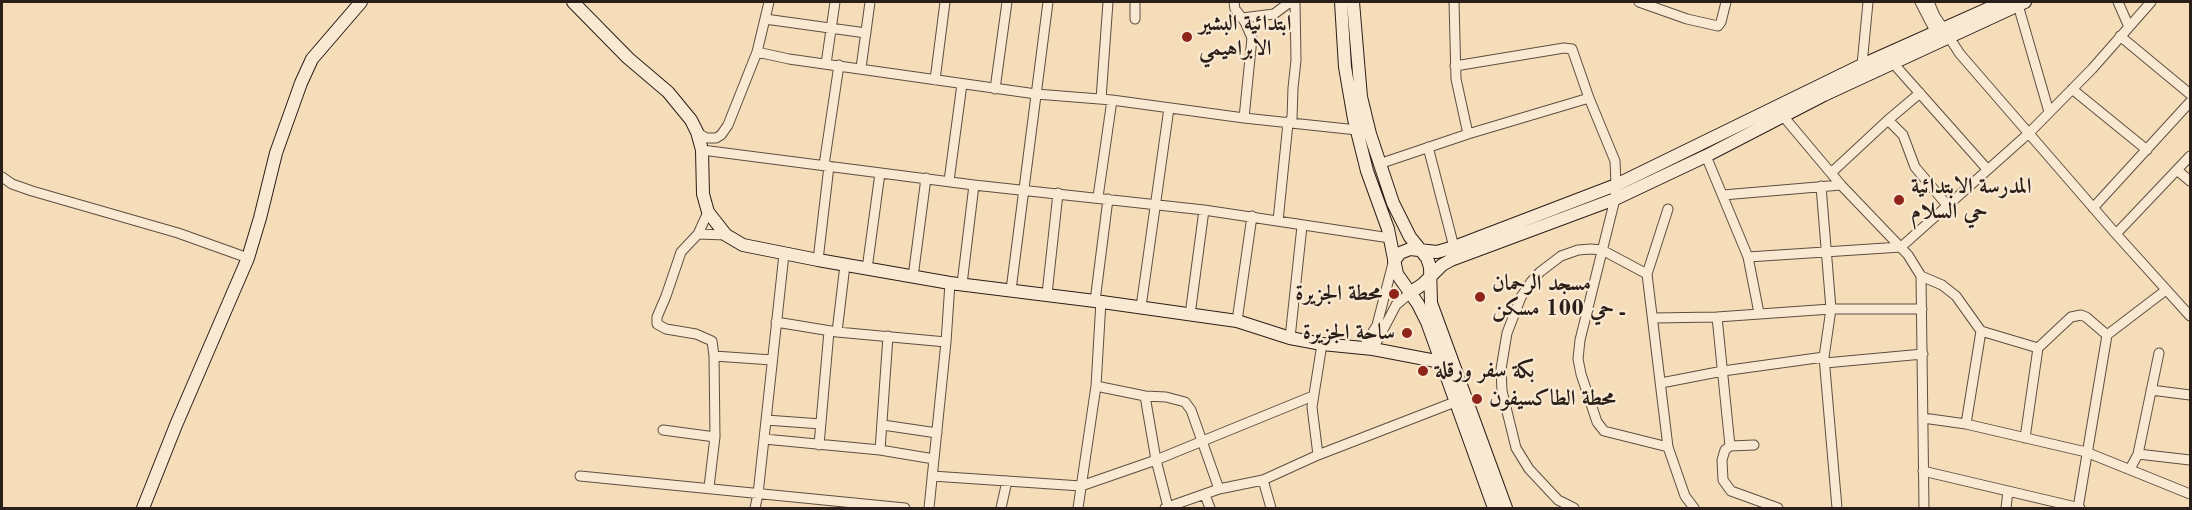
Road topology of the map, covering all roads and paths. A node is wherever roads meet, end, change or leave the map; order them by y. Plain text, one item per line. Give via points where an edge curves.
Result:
1 (361, 2) edge
2 (573, 2) edge
3 (769, 2) edge
4 (835, 2) edge
5 (870, 2) edge
6 (945, 2) edge
7 (1007, 2) edge
8 (1048, 2) edge
9 (1108, 2) edge
10 (1135, 2) edge
11 (1234, 2) edge
12 (1290, 2) edge
13 (1295, 2) edge
14 (1341, 2) edge
15 (1353, 2) edge
16 (1454, 2) edge
17 (1639, 2) edge
18 (1726, 2) edge
19 (1868, 2) edge
20 (1920, 2) edge
21 (1929, 2) edge
22 (2003, 2) edge
23 (2118, 2) edge
24 (2151, 2) edge
25 (2021, 3) edge
26 (1242, 18) junction
27 (765, 19) junction
28 (1135, 20) dead end
29 (2129, 27) junction
30 (831, 29) junction
31 (866, 33) junction
32 (1349, 36) junction
33 (1944, 36) junction
34 (2120, 36) junction
35 (757, 52) junction
36 (1893, 63) junction
37 (826, 64) junction
38 (839, 65) junction
39 (1862, 65) junction
40 (1455, 66) junction
41 (861, 68) junction
42 (935, 80) junction
43 (962, 84) junction
44 (995, 89) junction
45 (2072, 89) junction
46 (1822, 91) junction
47 (1920, 93) junction
48 (1036, 94) junction
49 (2190, 94) edge
50 (1589, 98) junction
51 (1101, 99) junction
52 (1112, 100) junction
53 (2190, 102) edge
54 (1169, 108) junction
55 (2049, 112) junction
56 (1783, 116) junction
57 (1244, 118) junction
58 (1888, 120) junction
59 (1288, 123) junction
60 (1360, 126) junction
61 (697, 132) junction
62 (2029, 133) junction
63 (1468, 134) junction
64 (1428, 147) junction
65 (702, 150) junction
66 (2147, 150) junction
67 (1706, 156) junction
68 (2190, 156) edge
69 (1378, 164) junction
70 (827, 166) junction
71 (1987, 169) junction
72 (2177, 170) junction
73 (880, 173) junction
74 (1831, 173) junction
75 (2, 177) edge
76 (926, 178) junction
77 (949, 181) junction
78 (2190, 181) edge
79 (974, 184) junction
80 (1841, 184) junction
81 (1616, 185) junction
82 (1821, 186) junction
83 (1022, 189) junction
84 (1058, 193) junction
85 (1723, 195) junction
86 (1103, 198) junction
87 (1615, 199) junction
88 (1155, 205) junction
89 (1947, 205) junction
90 (2093, 208) junction
91 (1668, 209) dead end
92 (1204, 210) junction
93 (708, 212) junction
94 (1252, 216) junction
95 (1278, 221) junction
96 (1302, 226) junction
97 (698, 234) junction
98 (2116, 234) junction
99 (726, 235) junction
100 (1390, 238) junction
101 (1481, 243) junction
102 (1454, 247) junction
103 (1901, 247) junction
104 (1422, 250) junction
105 (1602, 250) junction
106 (1827, 253) junction
107 (784, 254) junction
108 (1748, 257) junction
109 (248, 258) junction
110 (818, 260) junction
111 (1394, 261) junction
112 (845, 265) junction
113 (867, 269) junction
114 (1647, 274) junction
115 (1921, 276) junction
116 (913, 277) junction
117 (1430, 277) junction
118 (956, 284) junction
119 (1011, 290) junction
120 (2166, 290) junction
121 (1410, 293) junction
122 (1047, 294) junction
123 (1098, 301) junction
124 (1141, 307) junction
125 (1831, 309) junction
126 (1922, 309) junction
127 (1759, 313) junction
128 (1190, 315) junction
129 (2190, 316) edge
130 (1717, 317) junction
131 (1654, 318) junction
132 (1237, 321) junction
133 (776, 322) junction
134 (1981, 331) junction
135 (833, 332) junction
136 (2107, 335) junction
137 (888, 336) junction
138 (1290, 338) junction
139 (946, 342) junction
140 (1322, 344) junction
141 (2038, 348) junction
142 (1368, 349) junction
143 (1923, 354) junction
144 (2159, 354) dead end
145 (714, 356) junction
146 (772, 360) junction
147 (1825, 360) junction
148 (1442, 362) junction
149 (1723, 371) junction
150 (1661, 383) junction
151 (1096, 386) junction
152 (2151, 390) junction
153 (2190, 395) edge
154 (1145, 396) junction
155 (1313, 396) junction
156 (1455, 402) junction
157 (1923, 418) junction
158 (766, 420) junction
159 (821, 424) junction
160 (1966, 424) junction
161 (883, 425) junction
162 (663, 430) dead end
163 (937, 433) junction
164 (715, 436) junction
165 (2025, 438) junction
166 (764, 439) junction
167 (1201, 441) junction
168 (819, 445) junction
169 (1754, 445) dead end
170 (1730, 446) junction
171 (1668, 447) junction
172 (880, 450) junction
173 (2086, 452) junction
174 (2138, 454) junction
175 (1318, 455) junction
176 (934, 459) junction
177 (1156, 460) junction
178 (2190, 460) edge
179 (2130, 469) junction
180 (1923, 471) junction
181 (580, 476) dead end
182 (932, 476) junction
183 (1263, 480) junction
184 (1007, 481) junction
185 (1081, 486) junction
186 (709, 488) junction
187 (1219, 489) junction
188 (2008, 491) junction
189 (758, 494) junction
190 (2190, 494) edge
191 (1205, 495) junction
192 (1557, 504) edge
193 (143, 508) edge
194 (755, 508) edge
195 (905, 508) edge
196 (929, 508) edge
197 (1000, 508) edge
198 (1078, 508) edge
199 (1166, 508) edge
200 (1210, 508) edge
201 (1271, 508) edge
202 (1494, 508) edge
203 (1506, 508) edge
204 (1574, 508) edge
205 (1694, 508) edge
206 (1778, 508) edge
207 (1837, 508) edge
208 (1924, 508) edge
209 (2006, 508) edge
210 (2079, 508) edge

1 - 109 street via 312,59 301,82 276,153
2 - 61 street via 678,102
3 - 27 street
4 - 30 street
5 - 31 street
6 - 42 street
7 - 44 street
8 - 48 street
9 - 51 street
10 - 28 street
11 - 26 street
12 - 26 street via 1274,14
13 - 59 street via 1296,60 1292,118
14 - 32 street
15 - 32 street
16 - 40 street
17 - 18 street via 1718,26
19 - 39 street
20 - 33 street
21 - 33 street
22 - 33 street
23 - 29 street
24 - 29 street
25 - 33 street
25 - 55 street
26 - 57 street via 1252,38
27 - 30 street
27 - 35 street
29 - 34 street
30 - 31 street
30 - 37 street
31 - 41 street
32 - 60 street via 1345,67
33 - 36 street
33 - 39 street
33 - 62 street
34 - 45 street
34 - 49 street
35 - 37 street
35 - 61 street via 721,135 706,138
36 - 46 street
36 - 47 street
37 - 38 street
38 - 41 street
38 - 70 street
39 - 46 street
40 - 50 street via 1570,48
40 - 63 street
41 - 42 street
42 - 43 street
43 - 44 street
43 - 77 street
44 - 48 street
45 - 55 street
45 - 66 street
46 - 56 street
46 - 81 street
47 - 58 street
47 - 71 street
48 - 51 street
48 - 83 street
50 - 63 street
50 - 81 street via 1615,161
51 - 52 street
52 - 54 street
52 - 86 street
53 - 66 street
54 - 57 street
54 - 88 street
55 - 62 street
56 - 67 street
56 - 74 street
57 - 59 street
58 - 74 street
58 - 89 street via 1903,135 1915,166
59 - 60 street
59 - 95 street
60 - 69 street
60 - 100 street via 1367,171
61 - 65 street
62 - 71 street
62 - 90 street
63 - 64 street
64 - 69 street
64 - 102 street
65 - 70 street
65 - 93 street
66 - 90 street
67 - 85 street
67 - 87 street
68 - 72 street
69 - 104 street via 1403,224
70 - 73 street
70 - 110 street
71 - 89 street
72 - 78 street
72 - 98 street
73 - 76 street
73 - 113 street
74 - 80 street
75 - 109 street via 32,191 178,233
76 - 77 street
76 - 116 street
77 - 79 street
79 - 83 street
79 - 118 street
80 - 82 street
80 - 103 street
81 - 87 street
81 - 101 street
82 - 85 street
82 - 106 street
83 - 84 street
83 - 119 street
84 - 86 street
84 - 122 street
85 - 108 street
86 - 88 street
86 - 123 street
87 - 101 street
87 - 105 street
88 - 92 street
88 - 124 street
89 - 103 street
90 - 98 street
91 - 114 street
92 - 94 street
92 - 128 street
93 - 97 street
93 - 99 street
94 - 95 street
94 - 132 street
95 - 96 street
96 - 100 street
96 - 138 street
97 - 99 street
97 - 145 street via 681,252 657,324 712,341
98 - 120 street
99 - 107 street via 743,245
100 - 111 street
101 - 102 street
101 - 117 street via 1448,261
102 - 104 street via 1437,252
103 - 106 street
103 - 115 street
104 - 111 street via 1404,251
104 - 117 street via 1429,262
105 - 114 street
105 - 171 street via 1578,358 1597,422 1604,431
105 - 192 street via 1578,250 1561,256 1540,272 1521,297 1503,349 1502,391 1516,448
106 - 108 street
106 - 125 street
107 - 110 street
107 - 133 street
108 - 127 street
109 - 193 street
110 - 112 street
111 - 121 street via 1400,280
111 - 142 street
112 - 113 street
112 - 135 street
113 - 116 street
114 - 131 street
115 - 126 street
115 - 134 street via 1956,296
116 - 118 street
117 - 121 street
117 - 203 street via 1431,303
118 - 119 street
118 - 139 street
119 - 122 street
120 - 129 street
120 - 136 street
121 - 142 street via 1396,306
121 - 148 street via 1427,322
122 - 123 street
123 - 124 street
123 - 151 street
124 - 128 street
125 - 126 street
125 - 127 street
125 - 147 street
126 - 143 street
127 - 130 street
128 - 132 street
130 - 131 street
130 - 149 street
131 - 150 street
132 - 138 street
133 - 135 street
133 - 146 street
134 - 141 street
134 - 160 street
135 - 137 street
135 - 159 street
136 - 141 street via 2081,315 2071,317
136 - 173 street
137 - 139 street
137 - 161 street
138 - 140 street
139 - 163 street
140 - 142 street
140 - 155 street
141 - 165 street
142 - 148 street
143 - 147 street
143 - 157 street
144 - 152 street
145 - 146 street
145 - 164 street
146 - 158 street
147 - 149 street
147 - 207 street
148 - 156 street
149 - 150 street
149 - 170 street
150 - 171 street
151 - 154 street
151 - 185 street
152 - 153 street
152 - 174 street
154 - 167 street via 1185,402
154 - 177 street
155 - 167 street
155 - 175 street
156 - 175 street
156 - 202 street
157 - 160 street
157 - 180 street
158 - 159 street
158 - 166 street
159 - 168 street
160 - 165 street
161 - 163 street
161 - 172 street
162 - 164 street
163 - 176 street
164 - 186 street
165 - 173 street
166 - 168 street
166 - 189 street
167 - 177 street
167 - 187 street
168 - 172 street
169 - 170 street
170 - 206 street via 1722,456 1725,485 1731,491
171 - 205 street via 1685,496
172 - 176 street
173 - 179 street
173 - 210 street
174 - 178 street
174 - 179 street
175 - 183 street
176 - 182 street
177 - 185 street
177 - 199 street
179 - 190 street
180 - 188 street
180 - 208 street
181 - 186 street
182 - 184 street
182 - 196 street
183 - 187 street
183 - 201 street
184 - 185 street
184 - 197 street
185 - 198 street
186 - 189 street
187 - 191 street
188 - 209 street
188 - 210 street
189 - 194 street
189 - 195 street
191 - 199 street
191 - 200 street
192 - 204 street

